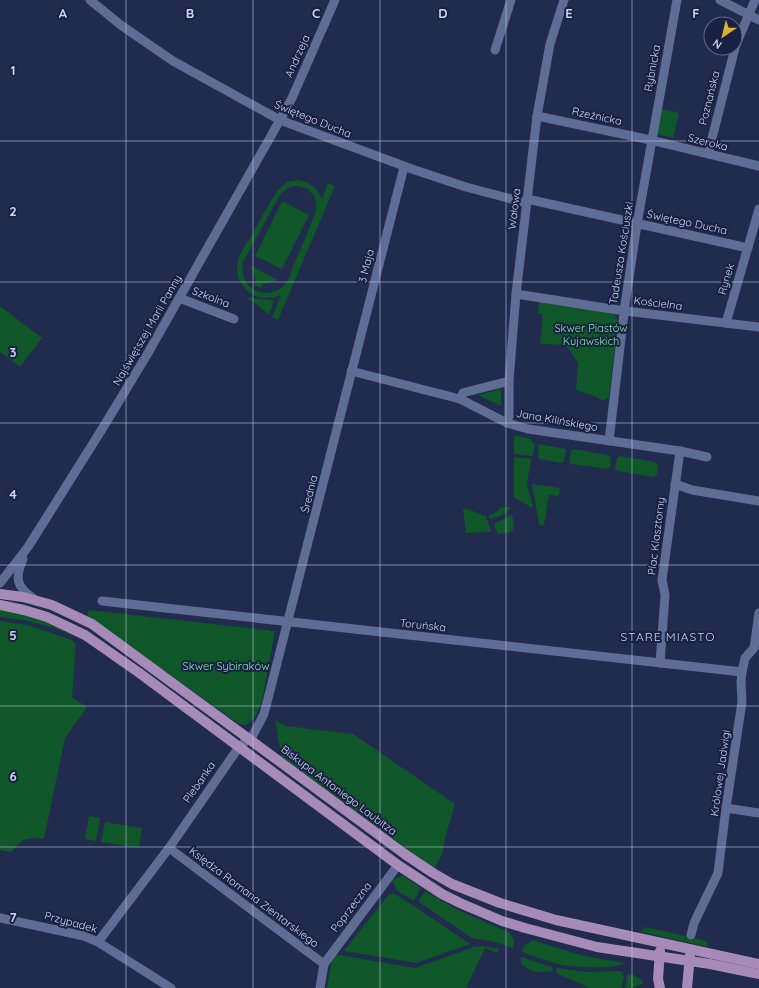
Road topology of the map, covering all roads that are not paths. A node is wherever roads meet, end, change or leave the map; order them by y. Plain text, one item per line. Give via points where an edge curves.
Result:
1 (90, 0) edge
2 (334, 0) edge
3 (511, 0) edge
4 (564, 0) edge
5 (677, 0) edge
6 (720, 0) edge
7 (755, 0) edge
8 (748, 14) junction
9 (759, 20) edge
10 (743, 27) edge
11 (495, 50) dead end
12 (733, 56) edge
13 (537, 116) junction
14 (280, 120) junction
15 (651, 140) junction
16 (708, 154) junction
17 (759, 166) edge
18 (404, 167) junction
19 (527, 201) junction
20 (759, 209) edge
21 (638, 224) junction
22 (748, 248) junction
23 (516, 294) junction
24 (179, 298) junction
25 (624, 311) junction
26 (234, 319) dead end
27 (726, 323) junction
28 (759, 327) edge
29 (351, 371) junction
30 (509, 380) junction
31 (460, 399) junction
32 (507, 423) junction
33 (609, 441) junction
34 (680, 451) junction
35 (707, 457) dead end
36 (675, 484) junction
37 (759, 501) edge
38 (28, 547) junction
39 (0, 583) edge
40 (0, 594) edge
41 (37, 601) junction
42 (102, 601) dead end
43 (0, 605) edge
44 (759, 613) edge
45 (288, 622) junction
46 (757, 648) edge
47 (660, 663) junction
48 (742, 672) junction
49 (249, 739) junction
50 (239, 747) junction
51 (726, 808) junction
52 (759, 813) edge
53 (168, 848) junction
54 (398, 865) junction
55 (0, 918) edge
56 (692, 935) dead end
57 (98, 942) junction
58 (662, 943) junction
59 (691, 949) junction
60 (660, 957) junction
61 (689, 960) junction
62 (324, 964) junction
63 (759, 964) edge
64 (759, 974) edge
65 (170, 988) edge
66 (320, 988) edge
67 (660, 988) edge
68 (687, 988) edge

1 - 14 street, Świętego Ducha via 173,61
2 - 14 street, Andrzeja
3 - 11 street
4 - 13 street, Wałowa via 550,44
5 - 15 street, Rybnicka
6 - 8 street
7 - 8 street, Poznańska
8 - 9 street
8 - 10 street, Poznańska
12 - 16 street, Poznańska
13 - 15 street, Rzeźnicka
13 - 19 street, Wałowa
14 - 18 street, Świętego Ducha
14 - 24 street, Najświętszej Marii Panny
15 - 16 street, Szeroka
15 - 21 street, Tadeusza Kościuszki
16 - 17 street, Szeroka
18 - 19 street, Świętego Ducha via 466,187
18 - 29 street, 3 Maja
19 - 21 street, Świętego Ducha
19 - 23 street, Wałowa
20 - 22 street, Rynek
21 - 22 street, Świętego Ducha
21 - 25 street, Tadeusza Kościuszki
22 - 27 street, Rynek
23 - 25 street, Kościelna
23 - 30 street, Wałowa
24 - 26 street, Szkolna
24 - 38 street, Najświętszej Marii Panny via 108,420
25 - 27 street, Kościelna
25 - 33 street, Tadeusza Kościuszki
27 - 28 street
29 - 31 street, Jana Kilińskiego
29 - 45 street, Średnia
30 - 31 street via 463,393
30 - 32 street, Wałowa
31 - 32 street, Jana Kilińskiego
32 - 33 street, Jana Kilińskiego via 538,431
33 - 34 street
34 - 35 street
34 - 36 street, Plac Klasztorny
36 - 37 street, Plac Klasztorny via 692,490
36 - 47 street, Plac Klasztorny via 662,580 665,595
38 - 39 street, Najświętszej Marii Panny
38 - 41 street, Najświętszej Marii Panny via 19,567 18,582 24,592
40 - 41 main road, Biskupa Antoniego Laubitza
41 - 49 main road, Biskupa Antoniego Laubitza via 92,624
42 - 45 street, Toruńska
43 - 50 main road via 47,617 85,635
44 - 46 street, Królowej Jadwigi
45 - 47 street, Toruńska
45 - 49 street, Plebanka via 264,714
46 - 48 street, Królowej Jadwigi via 745,658
47 - 48 street, Toruńska
48 - 51 street, Królowej Jadwigi via 742,702
49 - 50 street, Plebanka
49 - 58 main road, Biskupa Antoniego Laubitza via 406,855 452,884 529,913
50 - 53 street, Plebanka
50 - 54 main road
51 - 52 street
51 - 56 street, Królowej Jadwigi via 718,873 694,923
53 - 57 street, Plebanka
53 - 62 street, Księdza Romana Zientarskiego
54 - 60 main road via 442,894 502,921 590,946
54 - 62 street, Poprzeczna
55 - 57 street, Przypadek via 84,936
57 - 65 street, Przypadek
58 - 59 main road, Biskupa Antoniego Laubitza
58 - 60 main road
59 - 61 main road
59 - 63 main road, Biskupa Antoniego Laubitza
60 - 61 main road
60 - 67 main road
61 - 64 main road
61 - 68 main road
62 - 66 street, Poprzeczna

